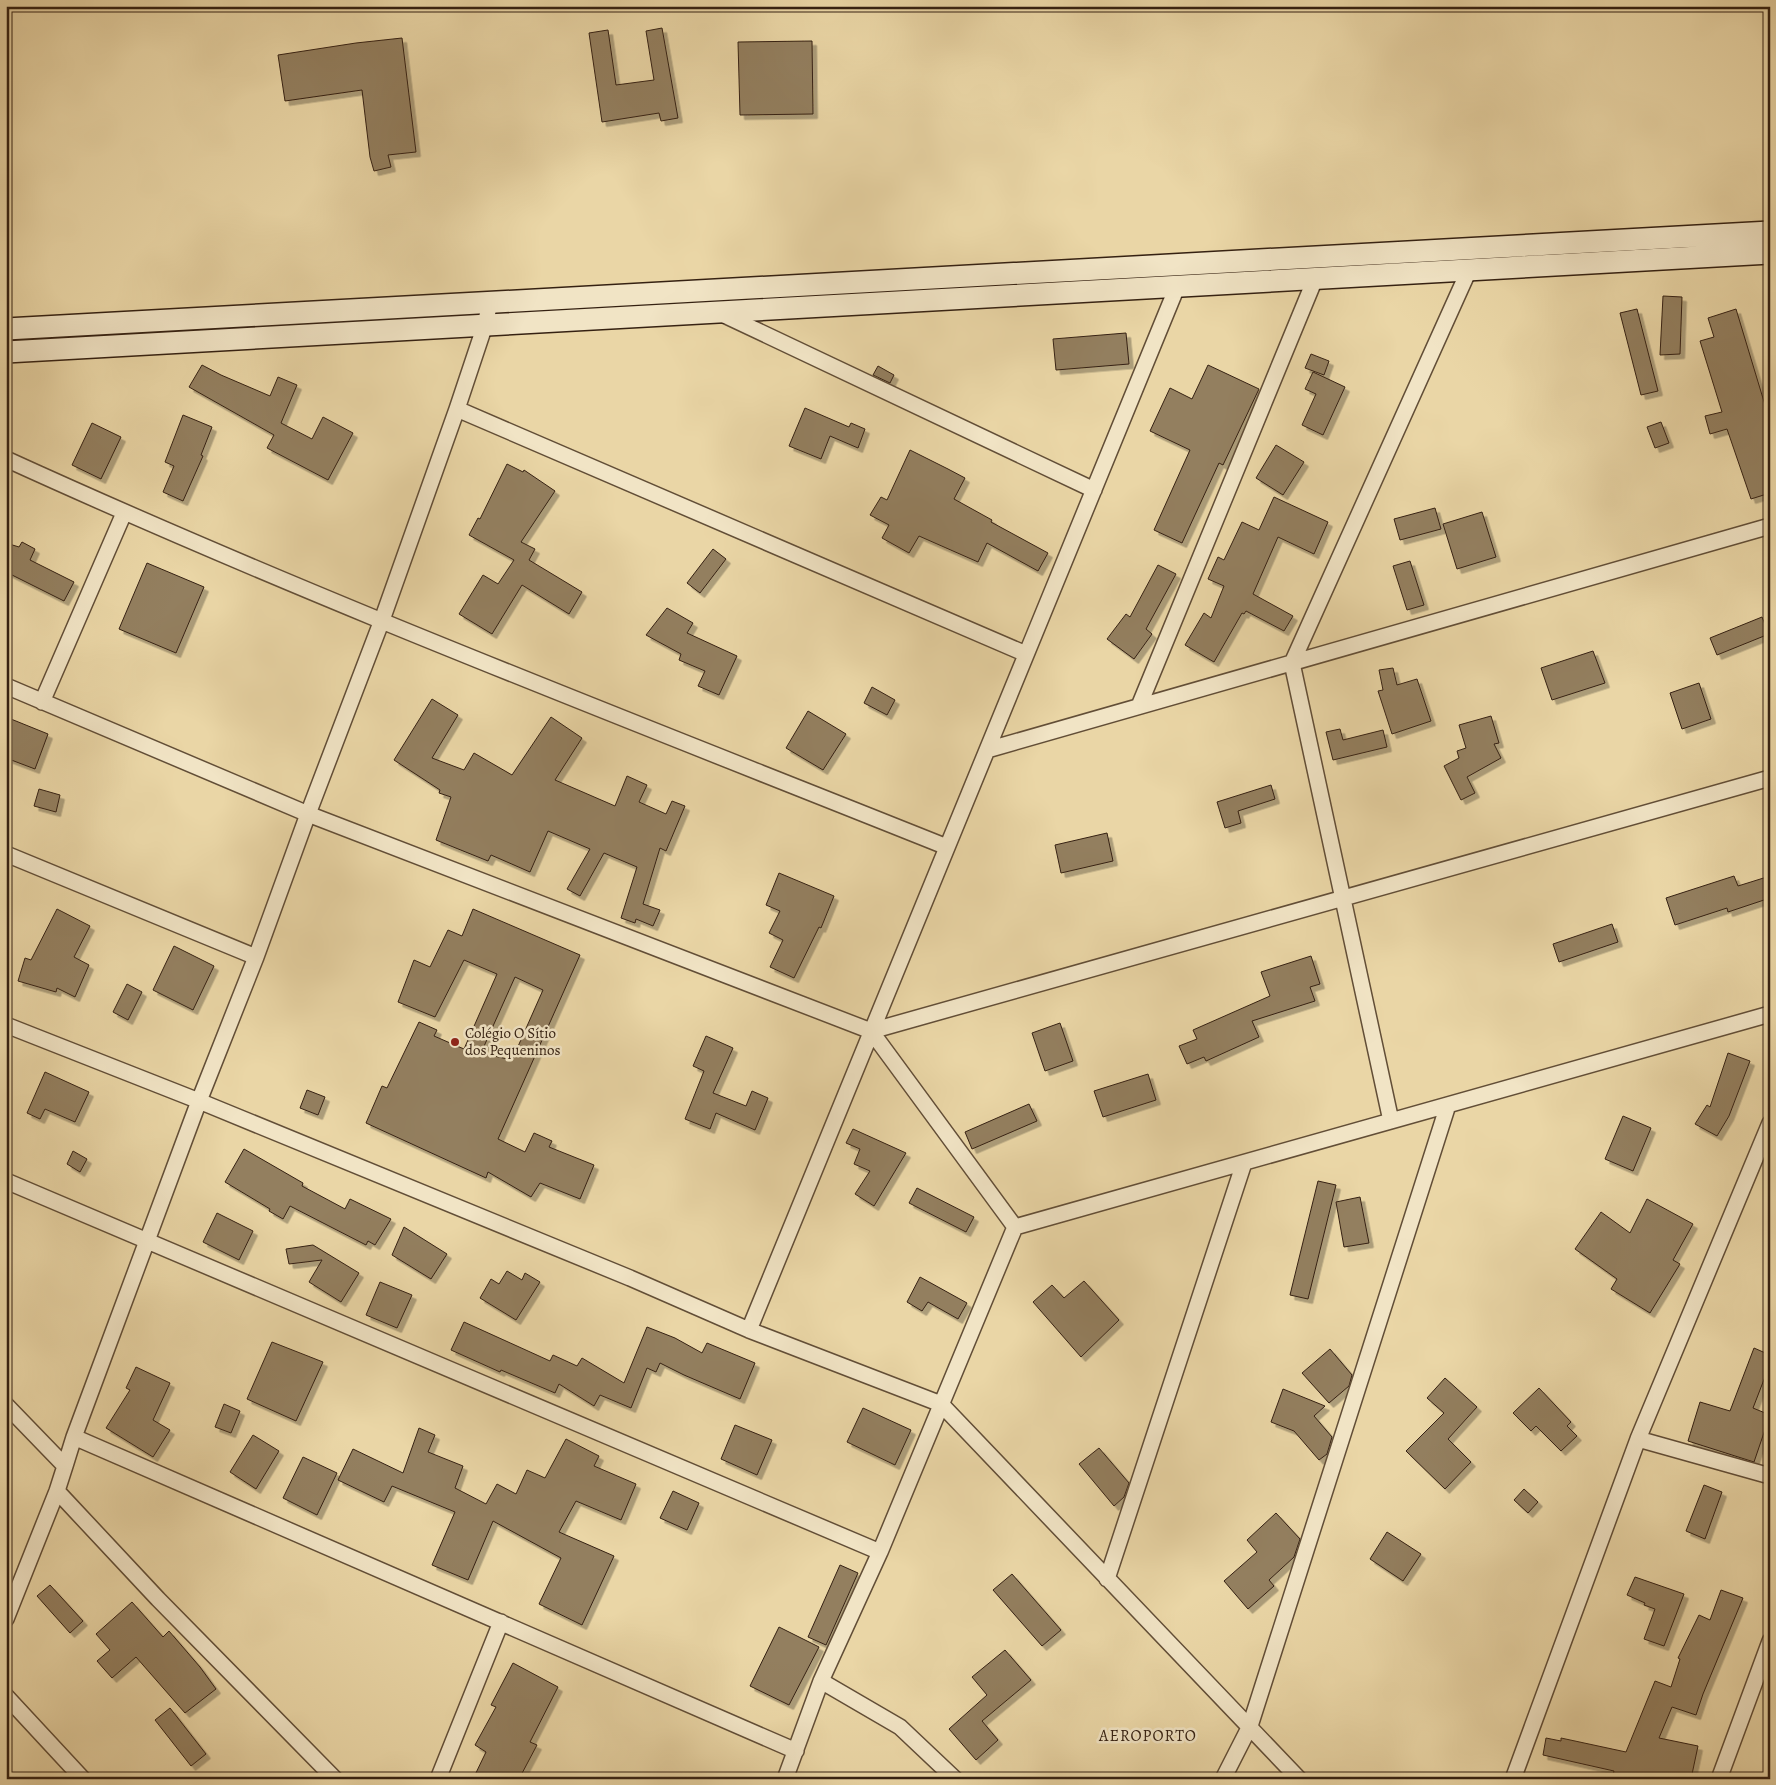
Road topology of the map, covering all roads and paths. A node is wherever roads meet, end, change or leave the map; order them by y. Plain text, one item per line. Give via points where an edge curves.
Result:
1 (1770, 232) edge
2 (1770, 253) edge
3 (1469, 270) junction
4 (1315, 279) junction
5 (1177, 287) junction
6 (490, 302) junction
7 (719, 312) junction
8 (485, 325) junction
9 (6, 329) edge
10 (6, 352) edge
11 (457, 409) junction
12 (6, 459) edge
13 (1094, 490) junction
14 (124, 513) junction
15 (1770, 526) edge
16 (382, 620) junction
17 (1026, 654) junction
18 (1292, 662) junction
19 (6, 686) edge
20 (42, 702) junction
21 (1139, 706) junction
22 (987, 750) junction
23 (1770, 778) edge
24 (308, 814) junction
25 (947, 847) junction
26 (6, 854) edge
27 (1343, 898) junction
28 (256, 957) junction
29 (1770, 1014) edge
30 (6, 1024) edge
31 (871, 1031) junction
32 (199, 1101) junction
33 (1448, 1105) junction
34 (1391, 1121) junction
35 (1770, 1123) edge
36 (1244, 1163) junction
37 (6, 1181) edge
38 (1015, 1227) junction
39 (148, 1242) junction
40 (749, 1330) junction
41 (942, 1404) junction
42 (6, 1405) edge
43 (74, 1437) junction
44 (1638, 1439) junction
45 (65, 1466) junction
46 (1770, 1476) edge
47 (57, 1491) junction
48 (880, 1552) junction
49 (1107, 1579) junction
50 (6, 1618) edge
51 (501, 1622) junction
52 (1770, 1641) edge
53 (821, 1681) junction
54 (6, 1696) edge
55 (1250, 1726) junction
56 (796, 1751) junction
57 (68, 1772) edge
58 (84, 1779) edge
59 (335, 1779) edge
60 (438, 1779) edge
61 (785, 1779) edge
62 (954, 1779) edge
63 (1222, 1779) edge
64 (1298, 1779) edge
65 (1513, 1779) edge
66 (1719, 1779) edge

1 - 6 street
2 - 3 street
3 - 4 street
3 - 18 street
4 - 5 street
4 - 21 street
5 - 7 street
5 - 13 street
6 - 8 street
6 - 9 street
7 - 8 street
7 - 13 street
8 - 10 street
8 - 11 street
11 - 16 street
11 - 17 street
12 - 14 street
13 - 17 street
14 - 16 street
14 - 20 street
15 - 18 street
16 - 24 street
16 - 25 street
17 - 22 street
18 - 21 street
18 - 27 street
19 - 20 street
20 - 24 street
21 - 22 street
22 - 25 street
23 - 27 street
24 - 28 street
24 - 31 street
25 - 31 street
26 - 28 street
27 - 31 street
27 - 34 street
28 - 32 street
29 - 33 street
30 - 32 street
31 - 38 street
31 - 40 street
32 - 39 street
32 - 40 street
33 - 34 street
33 - 55 street
34 - 36 street
35 - 44 street
36 - 38 street
36 - 49 street
37 - 39 street
38 - 41 street
39 - 43 street
39 - 48 street
40 - 41 street
41 - 48 street
41 - 49 street
42 - 45 street
43 - 45 street
43 - 51 street
44 - 46 street
44 - 65 street
45 - 47 street
47 - 50 street
47 - 59 street
48 - 53 street
49 - 55 street
51 - 56 street
51 - 60 street
52 - 66 street
53 - 56 street
53 - 62 street via 900,1727
54 - 57 street
55 - 63 street
55 - 64 street
56 - 61 street
57 - 58 street

